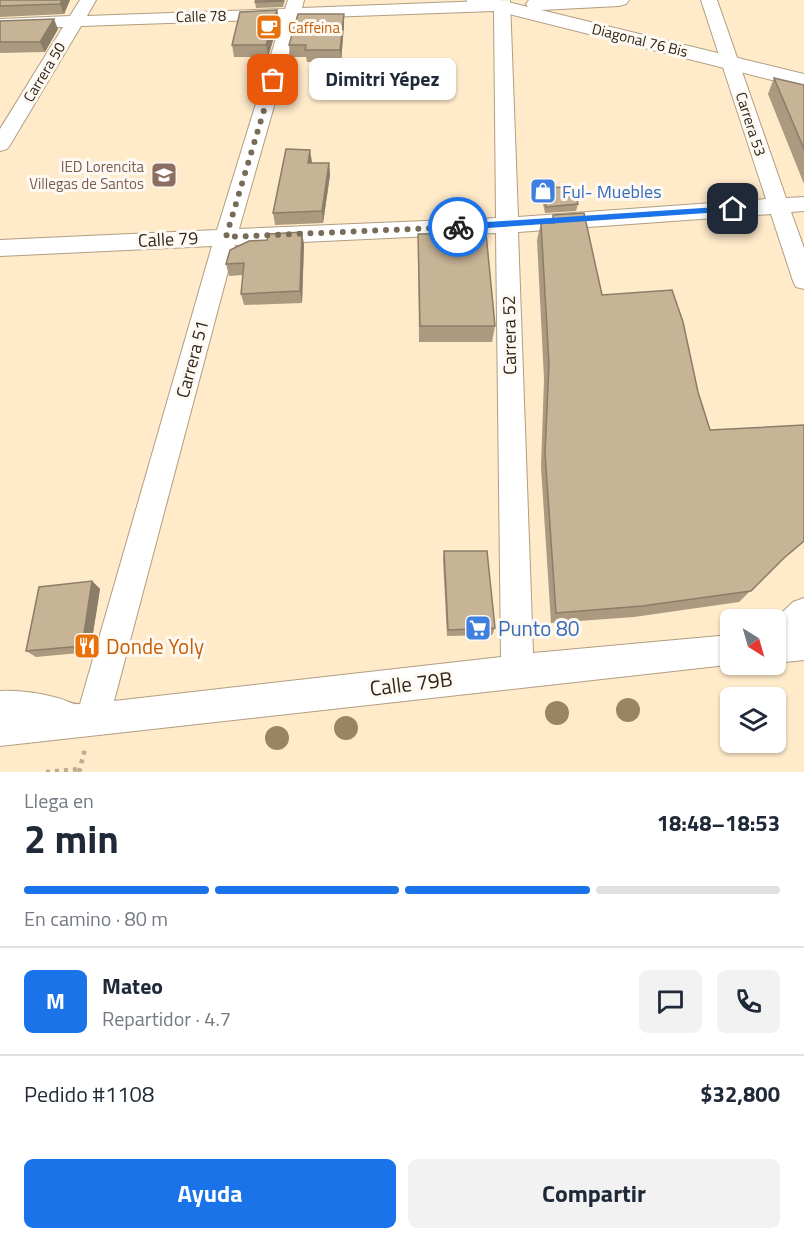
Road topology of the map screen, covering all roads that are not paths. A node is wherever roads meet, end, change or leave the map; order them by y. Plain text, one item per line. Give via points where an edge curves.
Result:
1 (88, 0) edge
2 (476, 0) edge
3 (619, 0) edge
4 (710, 0) edge
5 (502, 3) edge
6 (295, 6) edge
7 (75, 20) junction
8 (0, 24) edge
9 (731, 63) junction
10 (804, 81) edge
11 (0, 145) edge
12 (804, 204) edge
13 (778, 206) junction
14 (507, 225) junction
15 (226, 237) junction
16 (0, 248) edge
17 (804, 281) edge
18 (804, 613) edge
19 (786, 630) edge
20 (804, 644) edge
21 (786, 646) edge
22 (720, 652) edge
23 (517, 671) junction
24 (0, 708) edge
25 (92, 720) junction
26 (0, 729) edge

1 - 7 street, Carrera 50
2 - 5 street, Diagonal 76 Bis
3 - 5 street, Calle 78
4 - 9 street, Carrera 53
5 - 6 street, Calle 78
5 - 9 street, Diagonal 76 Bis
5 - 14 street, Carrera 52
6 - 7 street, Calle 78
6 - 15 street, Carrera 51
7 - 8 street, Calle 78
7 - 11 street, Carrera 50
9 - 10 street, Diagonal 76 Bis
9 - 13 street, Carrera 53
12 - 13 street, Calle 79
13 - 14 street, Calle 79
13 - 17 street, Carrera 53
14 - 15 street, Calle 79
14 - 23 street, Carrera 52
15 - 16 street, Calle 79
15 - 25 street, Carrera 51
18 - 19 street
20 - 21 street
22 - 23 street, Calle 79B
23 - 25 street, Calle 79B
24 - 25 street, Calle 79B
25 - 26 street, Calle 79B

